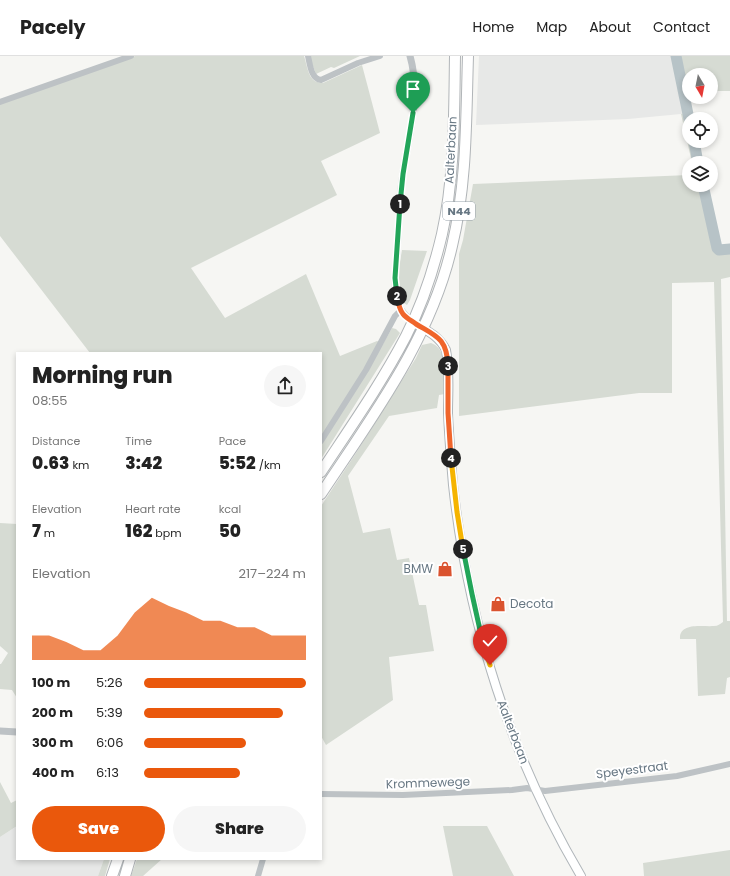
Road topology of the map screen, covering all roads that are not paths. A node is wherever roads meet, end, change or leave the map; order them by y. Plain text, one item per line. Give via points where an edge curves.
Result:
1 (131, 56) edge
2 (308, 56) edge
3 (380, 56) edge
4 (410, 56) edge
5 (455, 56) edge
6 (468, 56) edge
7 (0, 102) edge
8 (401, 310) junction
9 (413, 322) junction
10 (423, 328) junction
11 (322, 439) edge
12 (322, 470) edge
13 (322, 492) edge
14 (0, 731) edge
15 (16, 732) edge
16 (730, 764) edge
17 (536, 789) junction
18 (322, 794) edge
19 (118, 860) edge
20 (130, 860) edge
21 (263, 860) edge
22 (112, 876) edge
23 (126, 876) edge
24 (258, 876) edge
25 (581, 876) edge

1 - 7 street
2 - 3 street via 317,80
4 - 8 street via 415,93 401,187 395,278
5 - 9 highway, Aalterbaan / N44 via 452,157 446,212 436,260
6 - 10 highway, Aalterbaan / N44 via 460,207 447,265
8 - 9 street
8 - 11 street
9 - 10 main road, Aalterbaan
9 - 12 highway, N44 via 378,385
10 - 13 highway, N44 via 416,345 388,391
10 - 17 main road, Aalterbaan via 439,339 446,350 454,485 472,594 497,688
14 - 15 street
16 - 17 street, Speyestraat via 671,777 545,791
17 - 18 street, Krommewege via 404,795
17 - 25 main road, Aalterbaan
19 - 22 highway
20 - 23 highway
21 - 24 street

